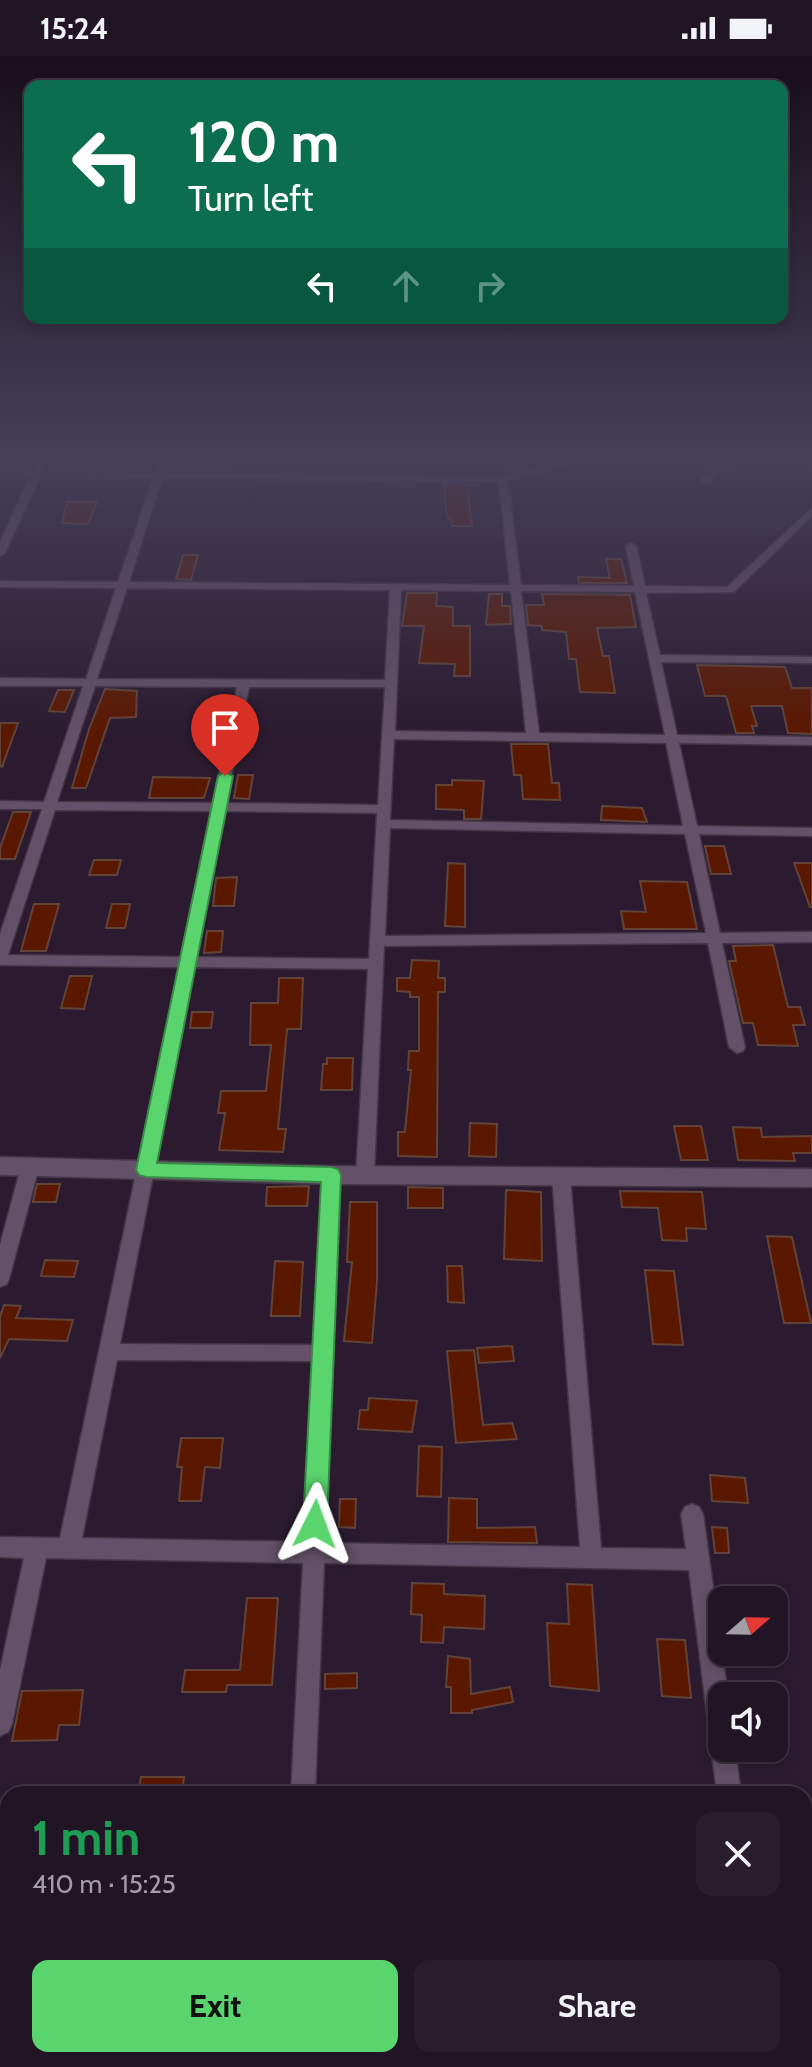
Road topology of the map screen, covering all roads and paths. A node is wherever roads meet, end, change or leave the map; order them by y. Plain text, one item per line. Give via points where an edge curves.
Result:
1 (135, 550) edge
2 (511, 550) edge
3 (632, 550) edge
4 (772, 550) edge
5 (0, 584) edge
6 (123, 585) junction
7 (396, 587) junction
8 (515, 588) junction
9 (640, 589) junction
10 (655, 658) junction
11 (812, 660) edge
12 (0, 682) edge
13 (91, 682) junction
14 (244, 683) junction
15 (391, 684) junction
16 (388, 735) junction
17 (533, 737) junction
18 (672, 739) junction
19 (812, 741) edge
20 (0, 805) edge
21 (50, 805) junction
22 (219, 807) junction
23 (384, 816) junction
24 (691, 829) junction
25 (812, 832) edge
26 (812, 937) edge
27 (714, 938) junction
28 (377, 941) junction
29 (0, 958) edge
30 (188, 962) junction
31 (376, 964) junction
32 (737, 1047) dead end
33 (0, 1166) edge
34 (30, 1167) junction
35 (146, 1170) junction
36 (331, 1175) junction
37 (365, 1175) junction
38 (561, 1176) junction
39 (812, 1178) edge
40 (0, 1279) edge
41 (109, 1352) junction
42 (323, 1353) junction
43 (692, 1514) dead end
44 (0, 1547) edge
45 (37, 1548) junction
46 (69, 1548) junction
47 (314, 1552) junction
48 (591, 1557) junction
49 (698, 1560) junction
50 (714, 1682) edge
51 (0, 1724) edge
52 (725, 1762) edge
53 (303, 1786) edge
54 (728, 1786) edge

1 - 6 street
2 - 8 street
3 - 9 street
4 - 9 street via 730,590
5 - 6 street
6 - 7 street
6 - 13 street
7 - 8 street
7 - 15 street
8 - 9 street
8 - 17 street
9 - 10 street
10 - 11 street
10 - 18 street
12 - 13 street
13 - 14 street
13 - 21 street
14 - 15 street
14 - 22 street
15 - 16 street
16 - 17 street
16 - 23 street
17 - 18 street
18 - 19 street
18 - 24 street
20 - 21 street
21 - 22 street
21 - 29 street
22 - 23 street
22 - 30 street
23 - 24 street
23 - 28 street
24 - 25 street
24 - 27 street
26 - 27 street
27 - 28 street
27 - 32 street
28 - 31 street
29 - 30 street
30 - 31 street
30 - 35 street
31 - 37 street
33 - 34 street
34 - 35 street
34 - 40 street
35 - 36 street
35 - 41 street
36 - 37 street
36 - 42 street
37 - 38 street
38 - 39 street
38 - 48 street
41 - 42 street
41 - 46 street
42 - 47 street
43 - 49 street
44 - 45 street
45 - 46 street
45 - 51 street
46 - 47 street
47 - 48 street
47 - 53 street
48 - 49 street
49 - 50 street
52 - 54 street

